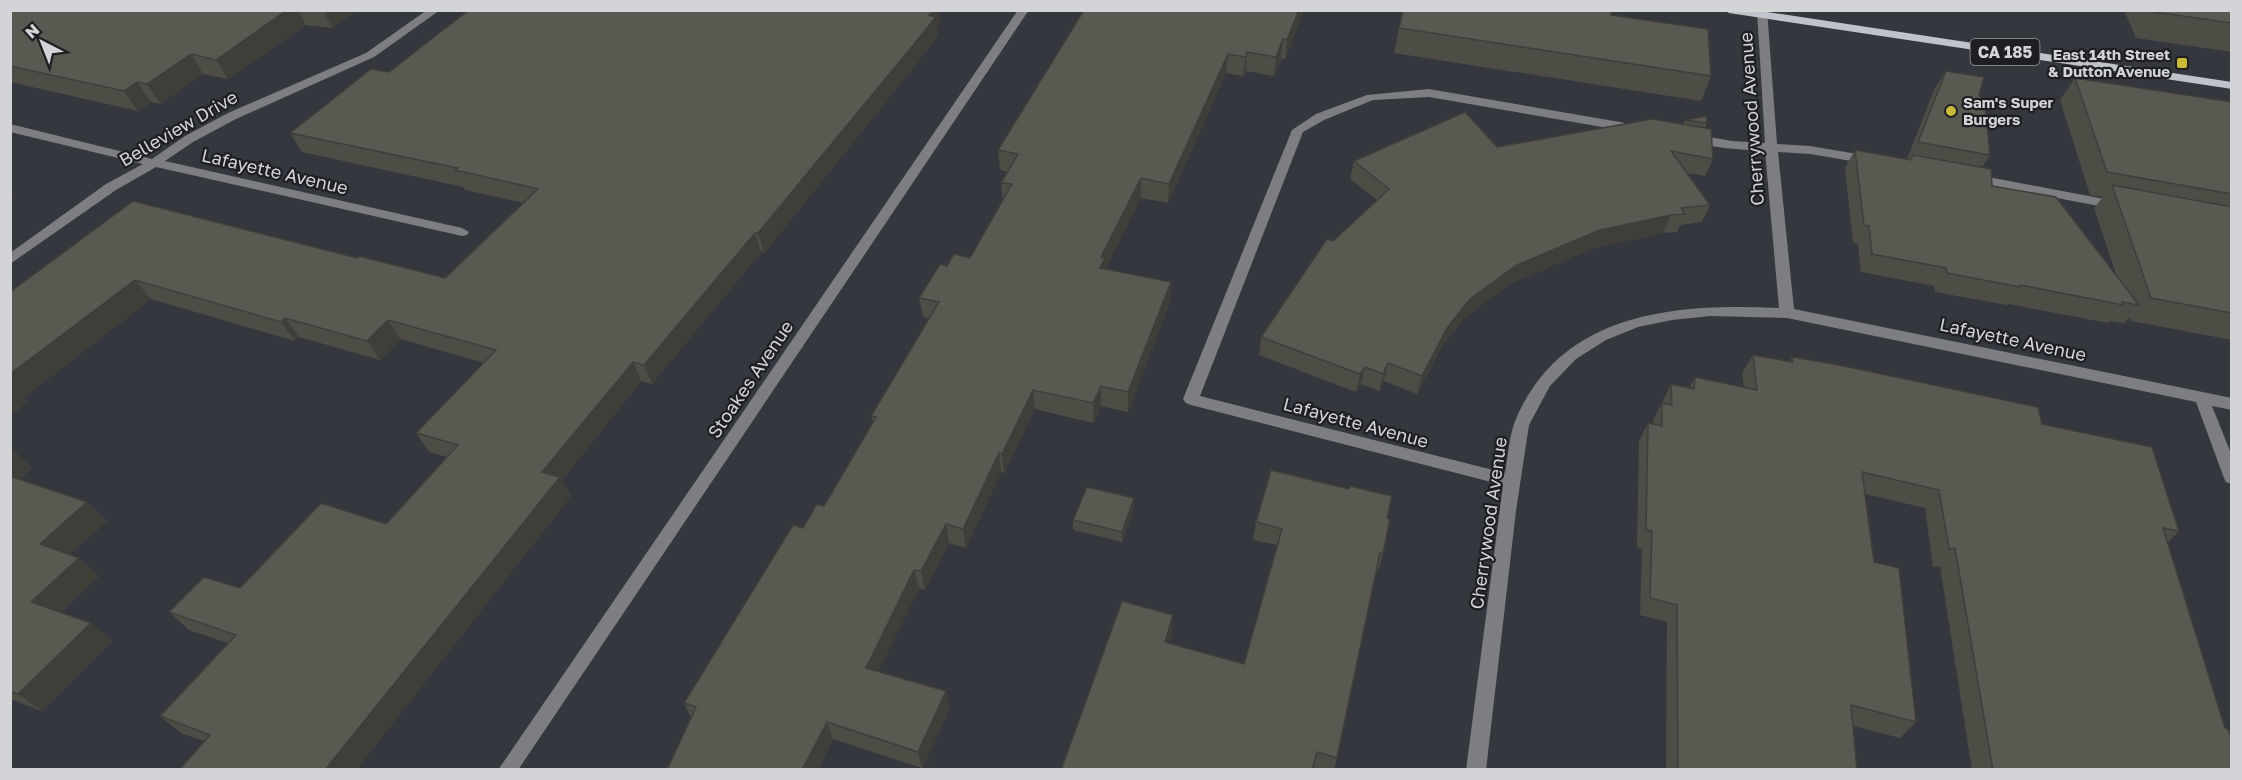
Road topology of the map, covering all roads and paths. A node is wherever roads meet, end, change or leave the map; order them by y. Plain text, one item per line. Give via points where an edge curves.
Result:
1 (435, 10) edge
2 (1024, 10) edge
3 (1729, 10) edge
4 (1762, 13) edge
5 (2232, 86) edge
6 (10, 128) edge
7 (1650, 131) edge
8 (1685, 137) edge
9 (1771, 147) junction
10 (1880, 162) edge
11 (154, 164) junction
12 (1959, 176) edge
13 (2129, 207) edge
14 (462, 232) dead end
15 (10, 260) edge
16 (1787, 314) junction
17 (2202, 398) junction
18 (2232, 404) edge
19 (2232, 478) edge
20 (1511, 481) junction
21 (507, 770) edge
22 (1476, 770) edge

1 - 11 street, Belleview Drive via 370,55 232,116
2 - 21 street, Stoakes Avenue
3 - 4 main road, CA 185
4 - 5 main road, CA 185
4 - 9 street, Cherrywood Avenue
6 - 11 street, Lafayette Avenue
7 - 20 street, Lafayette Avenue via 1429,93 1371,97 1320,117 1298,130 1191,399
8 - 9 street
9 - 10 street
9 - 16 street, Cherrywood Avenue
11 - 14 street, Lafayette Avenue
11 - 15 street, Belleview Drive via 111,187
12 - 13 street
16 - 17 street, Lafayette Avenue
16 - 20 street, Cherrywood Avenue via 1731,309 1667,314 1617,329 1579,347 1543,382 1523,420
17 - 18 street, Lafayette Avenue
17 - 19 street
20 - 22 street, Cherrywood Avenue

